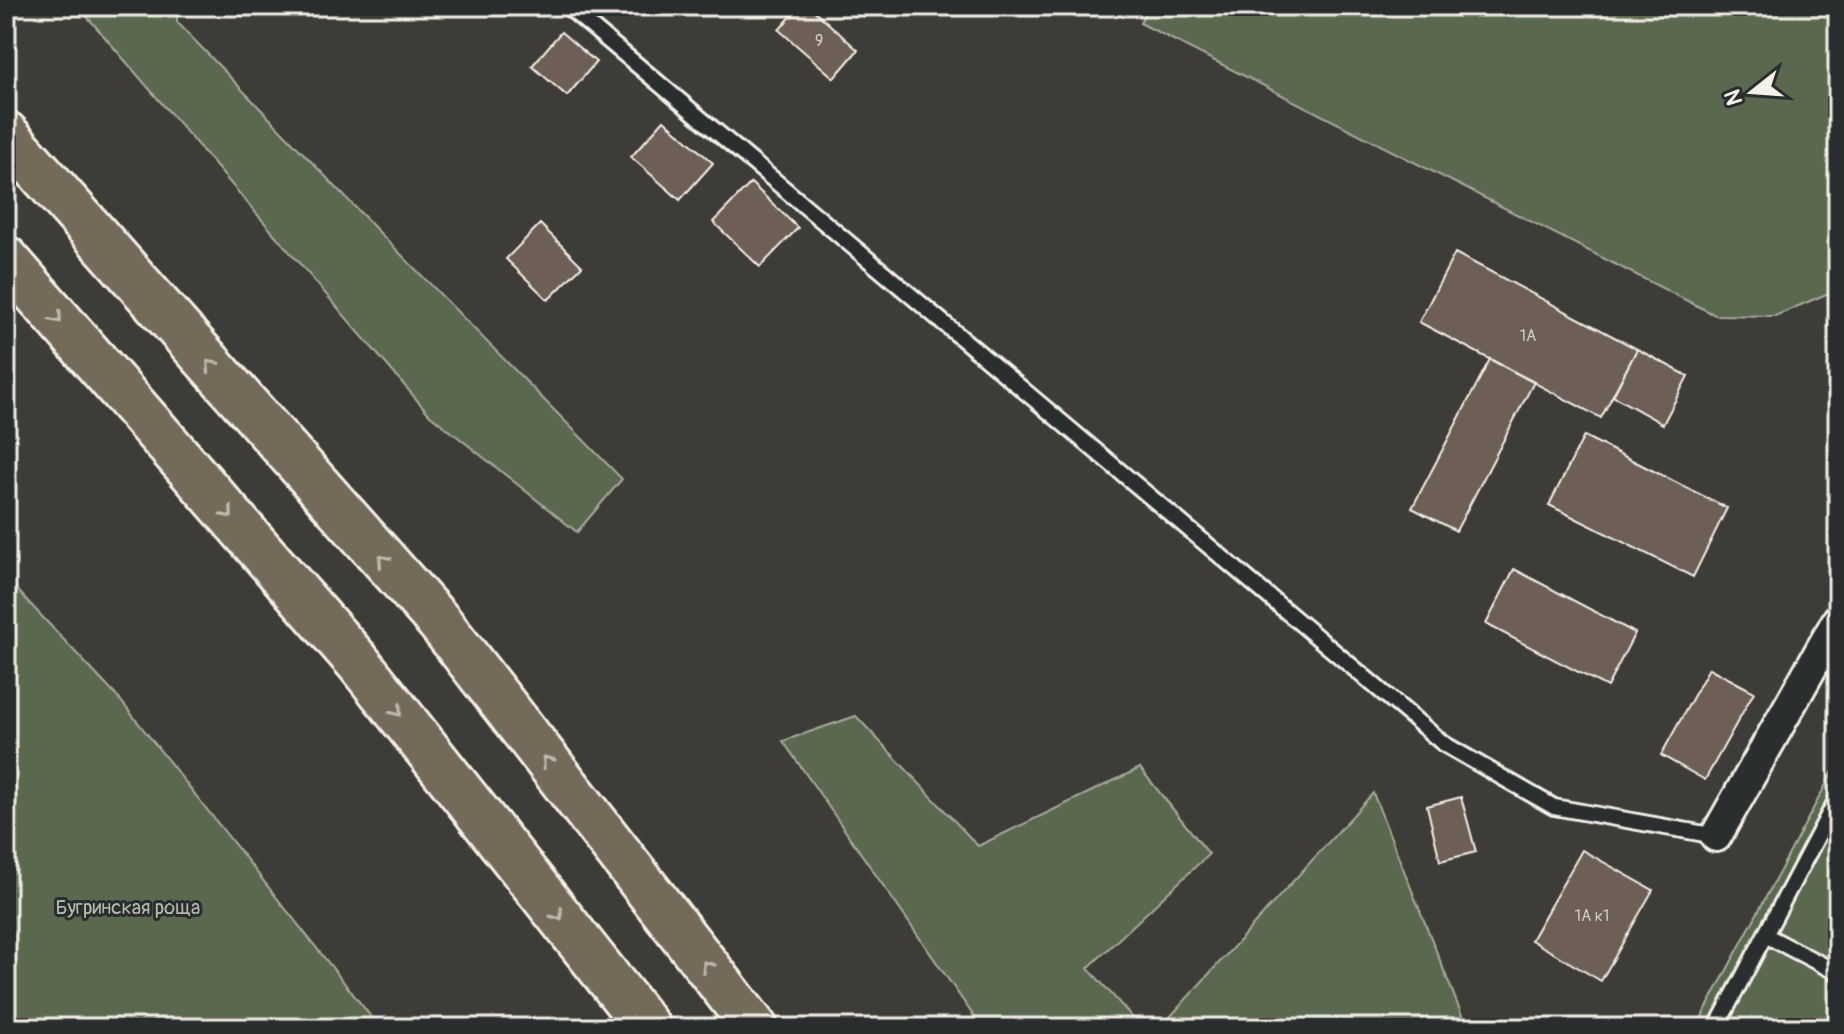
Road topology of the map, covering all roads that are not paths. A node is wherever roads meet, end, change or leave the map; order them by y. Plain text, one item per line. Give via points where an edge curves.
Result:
1 (567, 6) edge
2 (6, 134) edge
3 (6, 259) edge
4 (1838, 620) edge
5 (1838, 797) edge
6 (1716, 836) joint
7 (1767, 936) junction
8 (1838, 973) edge
9 (648, 1028) edge
10 (755, 1028) edge
11 (1716, 1028) edge

1 - 6 lane via 1444,744 1554,807
10 -> 2 main road via 440,623
3 -> 9 main road via 358,662
4 - 6 street
5 - 7 lane
7 - 8 lane
7 - 11 lane

